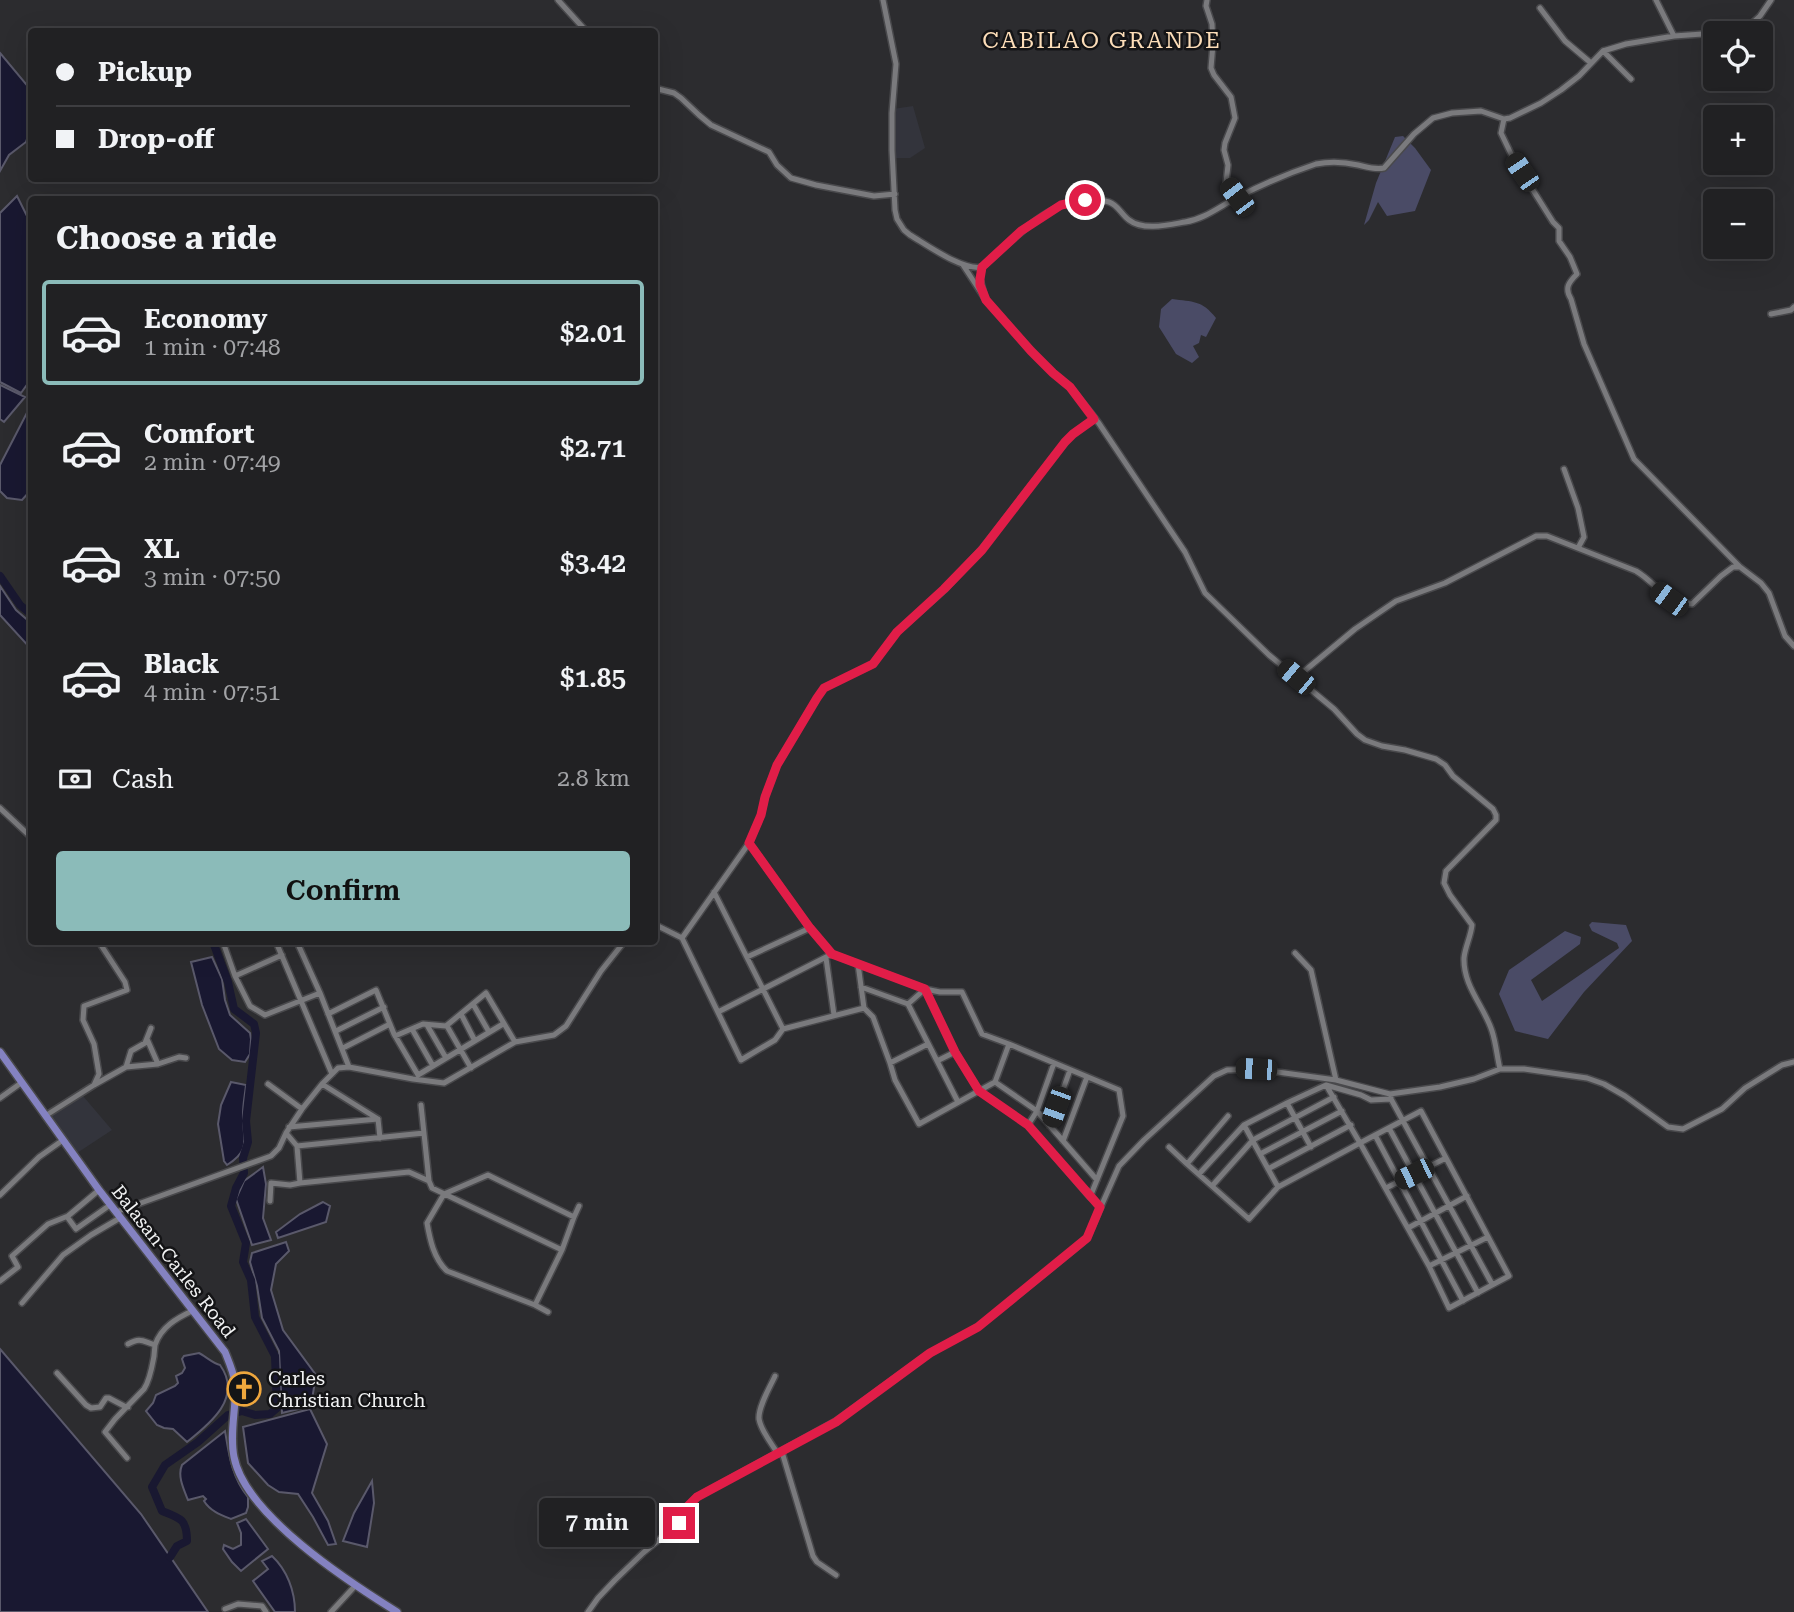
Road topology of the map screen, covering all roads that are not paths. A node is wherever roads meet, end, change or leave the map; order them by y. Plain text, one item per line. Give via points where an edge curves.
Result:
1 (558, 0) edge
2 (883, 0) edge
3 (1207, 0) edge
4 (1656, 0) edge
5 (1771, 0) edge
6 (1540, 8) dead end
7 (583, 28) edge
8 (1674, 36) junction
9 (1603, 51) junction
10 (1591, 63) junction
11 (1631, 79) dead end
12 (658, 89) edge
13 (1504, 119) junction
14 (895, 194) junction
15 (1237, 197) junction
16 (962, 265) junction
17 (982, 267) junction
18 (986, 300) junction
19 (1794, 307) edge
20 (1771, 314) dead end
21 (1094, 419) junction
22 (1564, 469) dead end
23 (1578, 548) junction
24 (1740, 567) junction
25 (1794, 646) edge
26 (1296, 677) junction
27 (0, 807) edge
28 (28, 834) edge
29 (749, 843) junction
30 (714, 892) junction
31 (658, 926) edge
32 (810, 928) junction
33 (682, 938) junction
34 (101, 945) edge
35 (226, 945) edge
36 (277, 945) edge
37 (299, 945) edge
38 (622, 945) edge
39 (1295, 953) dead end
40 (282, 956) junction
41 (829, 956) junction
42 (747, 957) junction
43 (858, 964) junction
44 (236, 976) junction
45 (861, 987) junction
46 (763, 989) junction
47 (925, 989) junction
48 (320, 993) junction
49 (302, 1001) junction
50 (908, 1003) junction
51 (473, 1004) junction
52 (384, 1007) junction
53 (864, 1008) junction
54 (718, 1012) junction
55 (328, 1014) junction
56 (461, 1014) junction
57 (834, 1015) junction
58 (390, 1024) junction
59 (427, 1024) junction
60 (503, 1024) junction
61 (447, 1026) junction
62 (151, 1028) dead end
63 (412, 1029) junction
64 (783, 1029) junction
65 (335, 1031) junction
66 (489, 1032) junction
67 (395, 1036) junction
68 (147, 1039) junction
69 (475, 1041) junction
70 (515, 1042) junction
71 (928, 1044) junction
72 (1009, 1044) junction
73 (345, 1047) dead end
74 (460, 1049) junction
75 (0, 1052) edge
76 (955, 1052) junction
77 (186, 1058) dead end
78 (446, 1058) junction
79 (937, 1061) junction
80 (1794, 1062) edge
81 (890, 1063) junction
82 (1054, 1063) junction
83 (158, 1064) junction
84 (433, 1066) junction
85 (126, 1067) junction
86 (349, 1067) junction
87 (471, 1068) junction
88 (1500, 1069) junction
89 (1070, 1070) junction
90 (332, 1074) junction
91 (1087, 1077) junction
92 (1335, 1080) junction
93 (995, 1082) junction
94 (21, 1083) junction
95 (94, 1084) junction
96 (268, 1084) dead end
97 (323, 1084) junction
98 (1326, 1085) junction
99 (979, 1091) junction
100 (1391, 1096) junction
101 (1334, 1097) junction
102 (0, 1098) edge
103 (958, 1102) junction
104 (1287, 1102) junction
105 (421, 1105) dead end
106 (302, 1109) junction
107 (1037, 1111) junction
108 (1342, 1111) junction
109 (45, 1116) junction
110 (1228, 1116) dead end
111 (1295, 1118) junction
112 (378, 1119) junction
113 (1402, 1121) junction
114 (1028, 1125) junction
115 (1244, 1125) junction
116 (1351, 1125) junction
117 (1050, 1126) junction
118 (1389, 1128) junction
119 (287, 1130) junction
120 (1303, 1132) junction
121 (424, 1133) junction
122 (1374, 1135) junction
123 (380, 1138) junction
124 (63, 1140) junction
125 (1252, 1140) junction
126 (1063, 1141) junction
127 (1360, 1143) junction
128 (297, 1146) junction
129 (1169, 1147) dead end
130 (1311, 1147) junction
131 (1260, 1154) junction
132 (1446, 1158) junction
133 (1187, 1164) junction
134 (1429, 1167) junction
135 (1268, 1169) junction
136 (1199, 1174) junction
137 (1414, 1174) junction
138 (1097, 1180) junction
139 (429, 1181) junction
140 (300, 1182) junction
141 (1399, 1182) junction
142 (1212, 1186) junction
143 (1278, 1187) junction
144 (1386, 1188) junction
145 (99, 1190) junction
146 (444, 1194) junction
147 (0, 1195) edge
148 (1466, 1196) junction
149 (1090, 1197) junction
150 (270, 1201) dead end
151 (1450, 1204) junction
152 (110, 1205) junction
153 (579, 1206) dead end
154 (1100, 1207) junction
155 (1435, 1213) junction
156 (118, 1215) junction
157 (68, 1216) junction
158 (574, 1217) junction
159 (1420, 1222) junction
160 (1408, 1228) junction
161 (1488, 1237) junction
162 (1472, 1245) junction
163 (562, 1250) junction
164 (1456, 1253) junction
165 (1442, 1260) junction
166 (1429, 1266) junction
167 (0, 1281) edge
168 (1492, 1284) junction
169 (1478, 1293) junction
170 (1463, 1301) junction
171 (22, 1303) dead end
172 (535, 1305) junction
173 (192, 1311) junction
174 (548, 1312) dead end
175 (128, 1345) dead end
176 (155, 1345) junction
177 (57, 1373) dead end
178 (775, 1376) dead end
179 (128, 1407) junction
180 (780, 1453) junction
181 (127, 1458) dead end
182 (836, 1575) dead end
183 (355, 1586) junction
184 (225, 1609) dead end
185 (267, 1612) edge
186 (331, 1612) edge
187 (397, 1612) edge
188 (588, 1612) edge

1 - 7 street
2 - 14 street via 896,64 892,113
3 - 15 street via 1212,24 1211,68 1231,97 1235,118 1224,150 1226,183
4 - 8 street
5 - 8 street via 1747,27
6 - 10 street via 1565,41
8 - 9 street
9 - 10 street
9 - 11 street
10 - 13 street via 1562,90
12 - 14 street via 674,93 711,125 769,152 791,178 874,196
13 - 15 street via 1481,111 1433,117 1384,168 1323,162
13 - 24 street via 1502,134 1514,160 1559,228 1559,241 1577,274 1569,282 1568,294 1584,344 1634,459
14 - 16 street via 897,219 904,230
15 - 17 street via 1189,222 1148,226 1129,220 1107,202 1070,203 1021,231
16 - 17 street
16 - 18 street
17 - 18 street via 980,285
18 - 21 street
19 - 20 street
21 - 26 street via 1185,552 1205,593
21 - 29 street via 1065,442 982,550 897,632 873,664 824,688 777,765
22 - 23 street via 1584,537
23 - 24 street via 1636,571 1669,599 1682,604 1692,604 1721,576
23 - 26 street via 1536,536 1445,583 1396,601
24 - 25 street via 1769,593
26 - 88 street via 1365,740 1436,760 1493,809 1496,820 1446,871 1444,883 1472,925 1464,957 1466,974 1493,1032
27 - 28 street
29 - 30 street
29 - 32 street
30 - 33 street
30 - 42 street
31 - 33 street
32 - 41 street
32 - 42 street
33 - 54 street
34 - 95 street via 127,990 84,1006 83,1020 94,1044 99,1074
35 - 44 street
36 - 40 street
37 - 48 street
38 - 70 street via 566,1026 554,1035
39 - 92 street via 1311,970
40 - 44 street
40 - 49 street
41 - 43 street
41 - 46 street
41 - 57 street
42 - 46 street
43 - 45 street
43 - 47 street
44 - 49 street via 250,1006 265,1015
45 - 50 street
45 - 53 street
46 - 54 street
46 - 64 street
47 - 50 street
47 - 72 street via 962,992 982,1034
47 - 76 street
48 - 49 street
48 - 55 street
49 - 90 street
50 - 71 street
51 - 56 street
51 - 60 street via 486,993
51 - 66 street
52 - 55 street via 376,990
52 - 58 street
52 - 65 street
53 - 57 street
53 - 81 street via 873,1017
54 - 64 street via 741,1060 775,1040
55 - 65 street
56 - 61 street
56 - 69 street
57 - 64 street
58 - 67 street
58 - 73 street
59 - 61 street
59 - 63 street
59 - 78 street
60 - 66 street
60 - 70 street
61 - 74 street
62 - 68 street
63 - 67 street
63 - 84 street
65 - 86 street
66 - 69 street
67 - 84 street via 418,1075
68 - 83 street
68 - 85 street via 131,1051
69 - 74 street
70 - 87 street
71 - 79 street
71 - 81 street
72 - 82 street
72 - 93 street
74 - 78 street
74 - 87 street
75 - 94 main road, Balasan-Carles Road
76 - 79 street
76 - 99 street
77 - 83 street
78 - 84 street
79 - 103 street
80 - 88 street via 1745,1088 1722,1110 1683,1129 1668,1127 1625,1096 1587,1077
81 - 103 street via 919,1124
82 - 89 street
82 - 107 street
83 - 85 street
85 - 95 street
86 - 87 street via 444,1083
86 - 90 street
88 - 100 street
89 - 91 street
89 - 117 street
90 - 97 street
91 - 126 street
91 - 138 street via 1119,1090 1122,1116
92 - 100 street
92 - 154 street via 1242,1068 1220,1072 1119,1166
93 - 99 street
93 - 107 street
94 - 102 street
94 - 109 main road, Balasan-Carles Road
95 - 109 street
96 - 106 street
97 - 106 street
97 - 112 street
98 - 100 street via 1371,1100
98 - 101 street
98 - 104 street
99 - 103 street
99 - 114 street
100 - 113 street
101 - 108 street
101 - 111 street
104 - 111 street
104 - 115 street
105 - 121 street
106 - 119 street
107 - 114 street
107 - 117 street
108 - 116 street
108 - 120 street
109 - 124 main road, Balasan-Carles Road
110 - 133 street
111 - 120 street
111 - 125 street
112 - 119 street
112 - 123 street
113 - 118 street
113 - 132 street via 1420,1111
113 - 134 street
114 - 149 street
115 - 125 street
115 - 136 street
116 - 127 street
116 - 130 street
117 - 126 street
118 - 122 street
118 - 137 street
119 - 128 street
119 - 156 street via 271,1156
120 - 130 street
120 - 131 street
121 - 123 street
121 - 139 street
122 - 127 street
122 - 141 street
123 - 128 street
124 - 145 main road, Balasan-Carles Road
124 - 147 street
125 - 131 street
125 - 142 street
126 - 138 street
127 - 143 street
127 - 144 street
128 - 140 street
129 - 133 street
130 - 135 street
131 - 135 street
132 - 134 street
132 - 148 street
133 - 136 street
134 - 137 street
134 - 151 street
135 - 143 street
136 - 142 street
137 - 141 street
137 - 155 street
138 - 149 street
139 - 140 street via 409,1172
139 - 146 street
140 - 150 street via 271,1183
141 - 144 street
141 - 159 street
142 - 143 street via 1249,1219
144 - 160 street
145 - 152 main road, Balasan-Carles Road
145 - 157 street
146 - 158 street via 488,1175
146 - 163 street
146 - 172 street via 427,1223 439,1264
148 - 151 street
148 - 161 street
149 - 154 street
151 - 155 street
151 - 162 street
152 - 156 main road, Balasan-Carles Road
152 - 157 street via 76,1229
153 - 158 street
154 - 180 street via 1087,1238 978,1327 930,1353 836,1422
155 - 159 street
155 - 164 street
156 - 171 street via 63,1255
156 - 173 main road, Balasan-Carles Road
157 - 167 street via 48,1224 12,1256 18,1267
158 - 163 street
159 - 160 street
159 - 165 street
160 - 166 street
161 - 162 street
161 - 168 street via 1509,1276
162 - 164 street
162 - 168 street
163 - 172 street
164 - 165 street
164 - 169 street
165 - 166 street
165 - 170 street
166 - 170 street via 1449,1308
168 - 169 street
169 - 170 street
172 - 174 street
173 - 176 street via 174,1320
173 - 183 main road, Balasan-Carles Road via 232,1367 232,1443 241,1478 295,1540
175 - 176 street via 141,1339
176 - 179 street via 145,1389
177 - 179 street via 90,1408 100,1407 106,1398
178 - 180 street via 759,1418
179 - 181 street via 105,1432
180 - 182 street via 813,1556
180 - 188 street via 697,1497 679,1523 633,1562
183 - 186 street
183 - 187 main road, Balasan-Carles Road
184 - 185 street via 245,1604 262,1606

